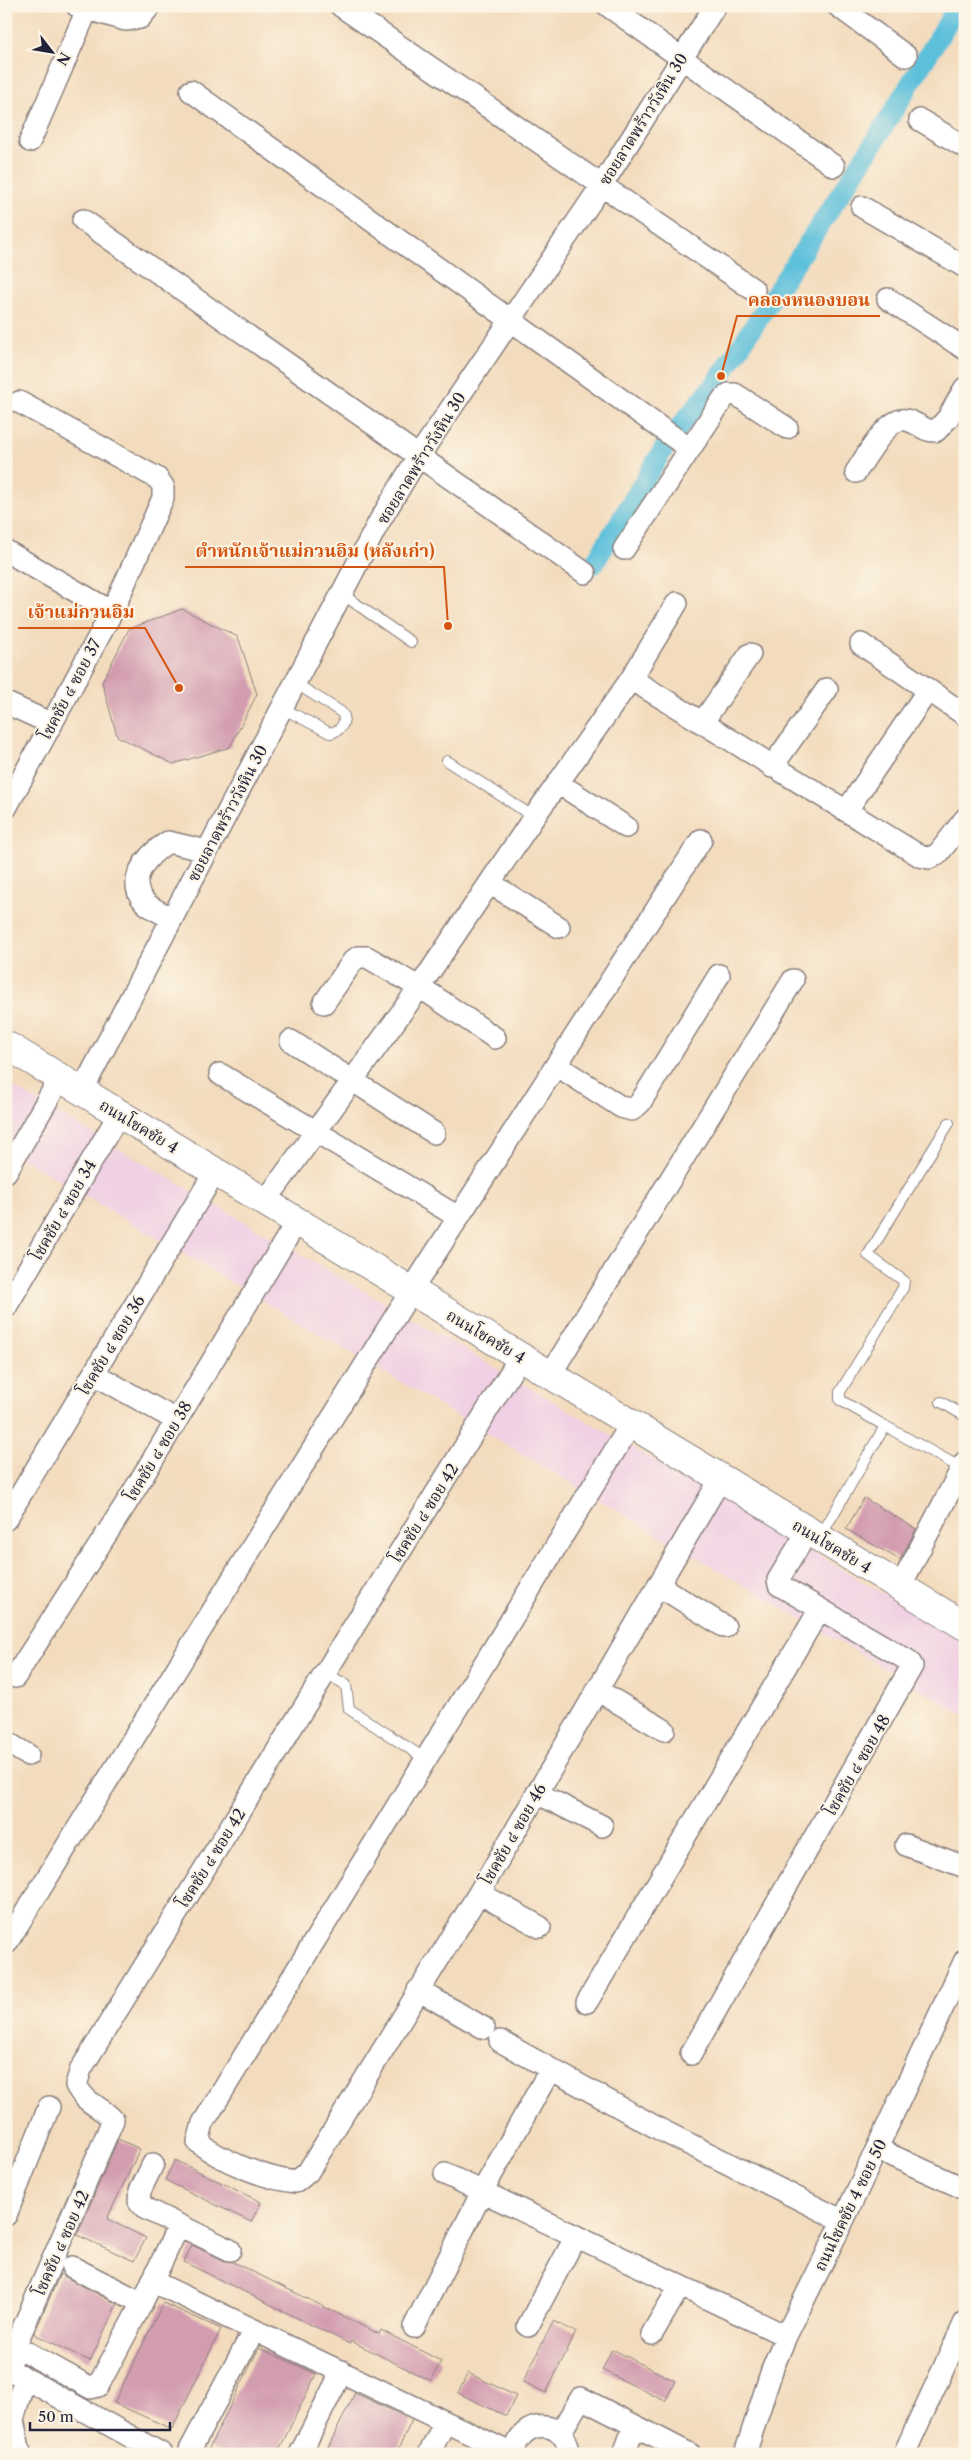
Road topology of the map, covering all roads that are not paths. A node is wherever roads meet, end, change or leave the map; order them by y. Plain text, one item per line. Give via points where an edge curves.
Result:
1 (150, 6) edge
2 (341, 6) edge
3 (608, 6) edge
4 (715, 6) edge
5 (838, 6) edge
6 (82, 8) edge
7 (906, 56) dead end
8 (682, 58) junction
9 (191, 91) dead end
10 (920, 120) dead end
11 (30, 141) dead end
12 (965, 147) edge
13 (834, 166) dead end
14 (602, 185) junction
15 (862, 207) dead end
16 (83, 220) dead end
17 (965, 267) edge
18 (754, 290) dead end
19 (888, 299) dead end
20 (512, 321) junction
21 (965, 349) edge
22 (965, 388) edge
23 (19, 402) dead end
24 (956, 423) edge
25 (787, 428) dead end
26 (677, 440) junction
27 (418, 457) junction
28 (856, 472) dead end
29 (624, 549) dead end
30 (6, 551) edge
31 (585, 572) dead end
32 (342, 594) junction
33 (677, 603) dead end
34 (112, 612) junction
35 (411, 642) dead end
36 (861, 644) dead end
37 (750, 654) dead end
38 (631, 679) junction
39 (296, 683) junction
40 (827, 689) dead end
41 (928, 690) junction
42 (6, 703) edge
43 (282, 708) junction
44 (965, 715) edge
45 (702, 723) junction
46 (52, 724) junction
47 (447, 762) dead end
48 (772, 766) junction
49 (558, 783) junction
50 (6, 808) edge
51 (847, 810) junction
52 (534, 817) junction
53 (965, 818) edge
54 (626, 827) dead end
55 (701, 840) dead end
56 (207, 851) junction
57 (490, 883) junction
58 (172, 919) junction
59 (559, 927) dead end
60 (719, 975) dead end
61 (793, 980) dead end
62 (418, 988) junction
63 (324, 1003) dead end
64 (495, 1038) dead end
65 (291, 1041) dead end
66 (6, 1045) edge
67 (556, 1065) junction
68 (220, 1074) dead end
69 (352, 1080) junction
70 (71, 1084) junction
71 (119, 1114) junction
72 (949, 1123) dead end
73 (317, 1130) junction
74 (434, 1133) dead end
75 (6, 1172) edge
76 (215, 1172) junction
77 (265, 1202) junction
78 (458, 1217) junction
79 (297, 1221) junction
80 (411, 1291) junction
81 (6, 1307) edge
82 (520, 1357) junction
83 (94, 1374) junction
84 (550, 1375) junction
85 (941, 1402) dead end
86 (965, 1416) edge
87 (176, 1420) junction
88 (631, 1424) junction
89 (885, 1426) junction
90 (960, 1470) edge
91 (721, 1478) junction
92 (6, 1519) edge
93 (814, 1535) junction
94 (658, 1585) junction
95 (900, 1586) junction
96 (820, 1609) junction
97 (965, 1626) edge
98 (725, 1627) dead end
99 (326, 1672) junction
100 (15, 1677) dead end
101 (597, 1690) junction
102 (664, 1730) dead end
103 (6, 1742) edge
104 (28, 1755) dead end
105 (427, 1760) junction
106 (537, 1793) junction
107 (602, 1826) dead end
108 (906, 1845) dead end
109 (965, 1867) edge
110 (479, 1893) junction
111 (540, 1927) dead end
112 (6, 1944) edge
113 (965, 1960) edge
114 (418, 1990) junction
115 (587, 2002) dead end
116 (691, 2054) dead end
117 (550, 2070) junction
118 (49, 2107) dead end
119 (877, 2149) junction
120 (153, 2164) dead end
121 (445, 2174) dead end
122 (965, 2189) edge
123 (482, 2192) junction
124 (6, 2215) edge
125 (843, 2221) junction
126 (179, 2225) junction
127 (576, 2236) junction
128 (230, 2250) dead end
129 (72, 2267) dead end
130 (152, 2280) junction
131 (680, 2286) junction
132 (142, 2303) junction
133 (965, 2322) edge
134 (528, 2326) dead end
135 (414, 2327) dead end
136 (254, 2330) junction
137 (652, 2334) dead end
138 (786, 2336) junction
139 (28, 2353) dead end
140 (342, 2371) junction
141 (18, 2375) junction
142 (445, 2422) junction
143 (634, 2426) junction
144 (560, 2433) junction
145 (190, 2450) dead end
146 (20, 2453) edge
147 (162, 2454) edge
148 (300, 2454) edge
149 (429, 2454) edge
150 (513, 2454) edge
151 (568, 2454) edge
152 (624, 2454) edge
153 (690, 2454) edge
154 (745, 2454) edge
155 (904, 2454) edge

1 - 6 street via 140,18 125,20
2 - 14 street
3 - 8 street
4 - 8 street, ซอยลาดพร้าววังหิน 30
5 - 7 street
6 - 11 street
8 - 13 street
8 - 14 street, ซอยลาดพร้าววังหิน 30
9 - 20 street
10 - 12 street
14 - 18 street
14 - 20 street, ซอยลาดพร้าววังหิน 30
15 - 17 street
16 - 27 street
19 - 21 street
20 - 26 street
20 - 27 street, ซอยลาดพร้าววังหิน 30
22 - 24 street
23 - 34 street, โชคชัย ๔ ซอย 37 via 157,478 163,486 163,498
24 - 28 street via 929,431 905,420 895,421 884,431
25 - 26 street via 735,394 729,394
26 - 29 street
27 - 31 street
27 - 32 street, ซอยลาดพร้าววังหิน 30 via 379,522
30 - 34 street
32 - 35 lane
32 - 39 street, ซอยลาดพร้าววังหิน 30
33 - 38 street
34 - 46 street, โชคชัย ๔ ซอย 37
36 - 41 street
37 - 45 street
38 - 45 street
38 - 49 street
39 - 43 street, ซอยลาดพร้าววังหิน 30
39 - 43 lane via 341,712 344,716 342,727 330,733
40 - 48 street
41 - 44 street
41 - 51 street
42 - 46 street
43 - 56 street, ซอยลาดพร้าววังหิน 30
45 - 48 street
46 - 50 street, โชคชัย ๔ ซอย 37
47 - 52 lane
48 - 51 street
49 - 52 street
49 - 54 street
51 - 53 street via 920,856 929,858 938,854
52 - 57 street
55 - 67 street
56 - 58 street, ซอยลาดพร้าววังหิน 30
56 - 58 street via 168,842 145,860 137,880 140,895 148,905
57 - 59 street
57 - 62 street
58 - 70 street, ซอยลาดพร้าววังหิน 30
60 - 67 street via 640,1103 632,1110 621,1107
61 - 84 street
62 - 63 street via 367,957 358,958
62 - 64 street
62 - 69 street
65 - 69 street
66 - 70 street, ถนนโชคชัย 4
67 - 78 street
68 - 73 street
69 - 73 street
69 - 74 street
70 - 71 street, ถนนโชคชัย 4
70 - 75 street, ซอยลาดพร้าววังหิน 30
71 - 76 street, ถนนโชคชัย 4
71 - 81 street, โชคชัย ๔ ซอย 34
72 - 89 lane via 868,1255 904,1281 903,1288 840,1392 840,1400
73 - 77 street
73 - 78 street
76 - 77 street, ถนนโชคชัย 4
76 - 83 street, โชคชัย ๔ ซอย 36
77 - 79 street, ถนนโชคชัย 4
78 - 80 street
79 - 80 street, ถนนโชคชัย 4
79 - 87 street, โชคชัย ๔ ซอย 38
80 - 82 street, ถนนโชคชัย 4
80 - 112 street
82 - 84 street, ถนนโชคชัย 4
82 - 99 street, โชคชัย ๔ ซอย 42
83 - 87 street
83 - 92 street, โชคชัย ๔ ซอย 36
84 - 88 street, ถนนโชคชัย 4
85 - 86 lane
87 - 100 street, โชคชัย ๔ ซอย 38
88 - 91 street, ถนนโชคชัย 4
88 - 105 street
89 - 90 lane
89 - 93 lane
90 - 95 street
91 - 93 street, ถนนโชคชัย 4
91 - 94 street, โชคชัย ๔ ซอย 46
93 - 95 street, ถนนโชคชัย 4
93 - 96 street, โชคชัย ๔ ซอย 48 via 778,1580 779,1586
94 - 98 street
94 - 101 street, โชคชัย ๔ ซอย 46
95 - 97 street, ถนนโชคชัย 4
96 - 115 street
96 - 116 street, โชคชัย ๔ ซอย 48 via 909,1661 912,1666
99 - 105 lane via 346,1685 349,1709
99 - 141 street, โชคชัย ๔ ซอย 42 via 81,2069 76,2085 81,2095 113,2120 10,2358
101 - 102 street
101 - 106 street, โชคชัย ๔ ซอย 46
103 - 104 street
105 - 114 street, โชคชัย ๔ ซอย 46 via 204,2124 198,2142 212,2154 281,2180 296,2182 308,2172
106 - 107 street
106 - 110 street, โชคชัย ๔ ซอย 46
108 - 109 street
110 - 111 street
110 - 114 street, โชคชัย ๔ ซอย 46
113 - 119 street, ถนนโชคชัย 4 ซอย 50
114 - 117 street
117 - 123 street
117 - 125 street
118 - 124 street
119 - 122 street
119 - 125 street, ถนนโชคชัย 4 ซอย 50
120 - 126 street via 140,2191 139,2201 146,2209
121 - 123 street
123 - 127 street
123 - 135 street
125 - 138 street, ถนนโชคชัย 4 ซอย 50
126 - 128 street
126 - 130 street
127 - 131 street
127 - 134 street
129 - 132 street
130 - 132 street
130 - 136 street
131 - 137 street
131 - 138 street
132 - 139 street via 98,2386 91,2388
133 - 155 street
136 - 140 street
136 - 145 street
138 - 154 street, ถนนโชคชัย 4 ซอย 50
140 - 142 street
140 - 148 street
141 - 146 street via 12,2420
141 - 147 street
142 - 149 street
142 - 150 street
143 - 144 street via 581,2398
143 - 152 street
143 - 153 street
144 - 150 street via 545,2426 530,2429 518,2439
144 - 151 street

